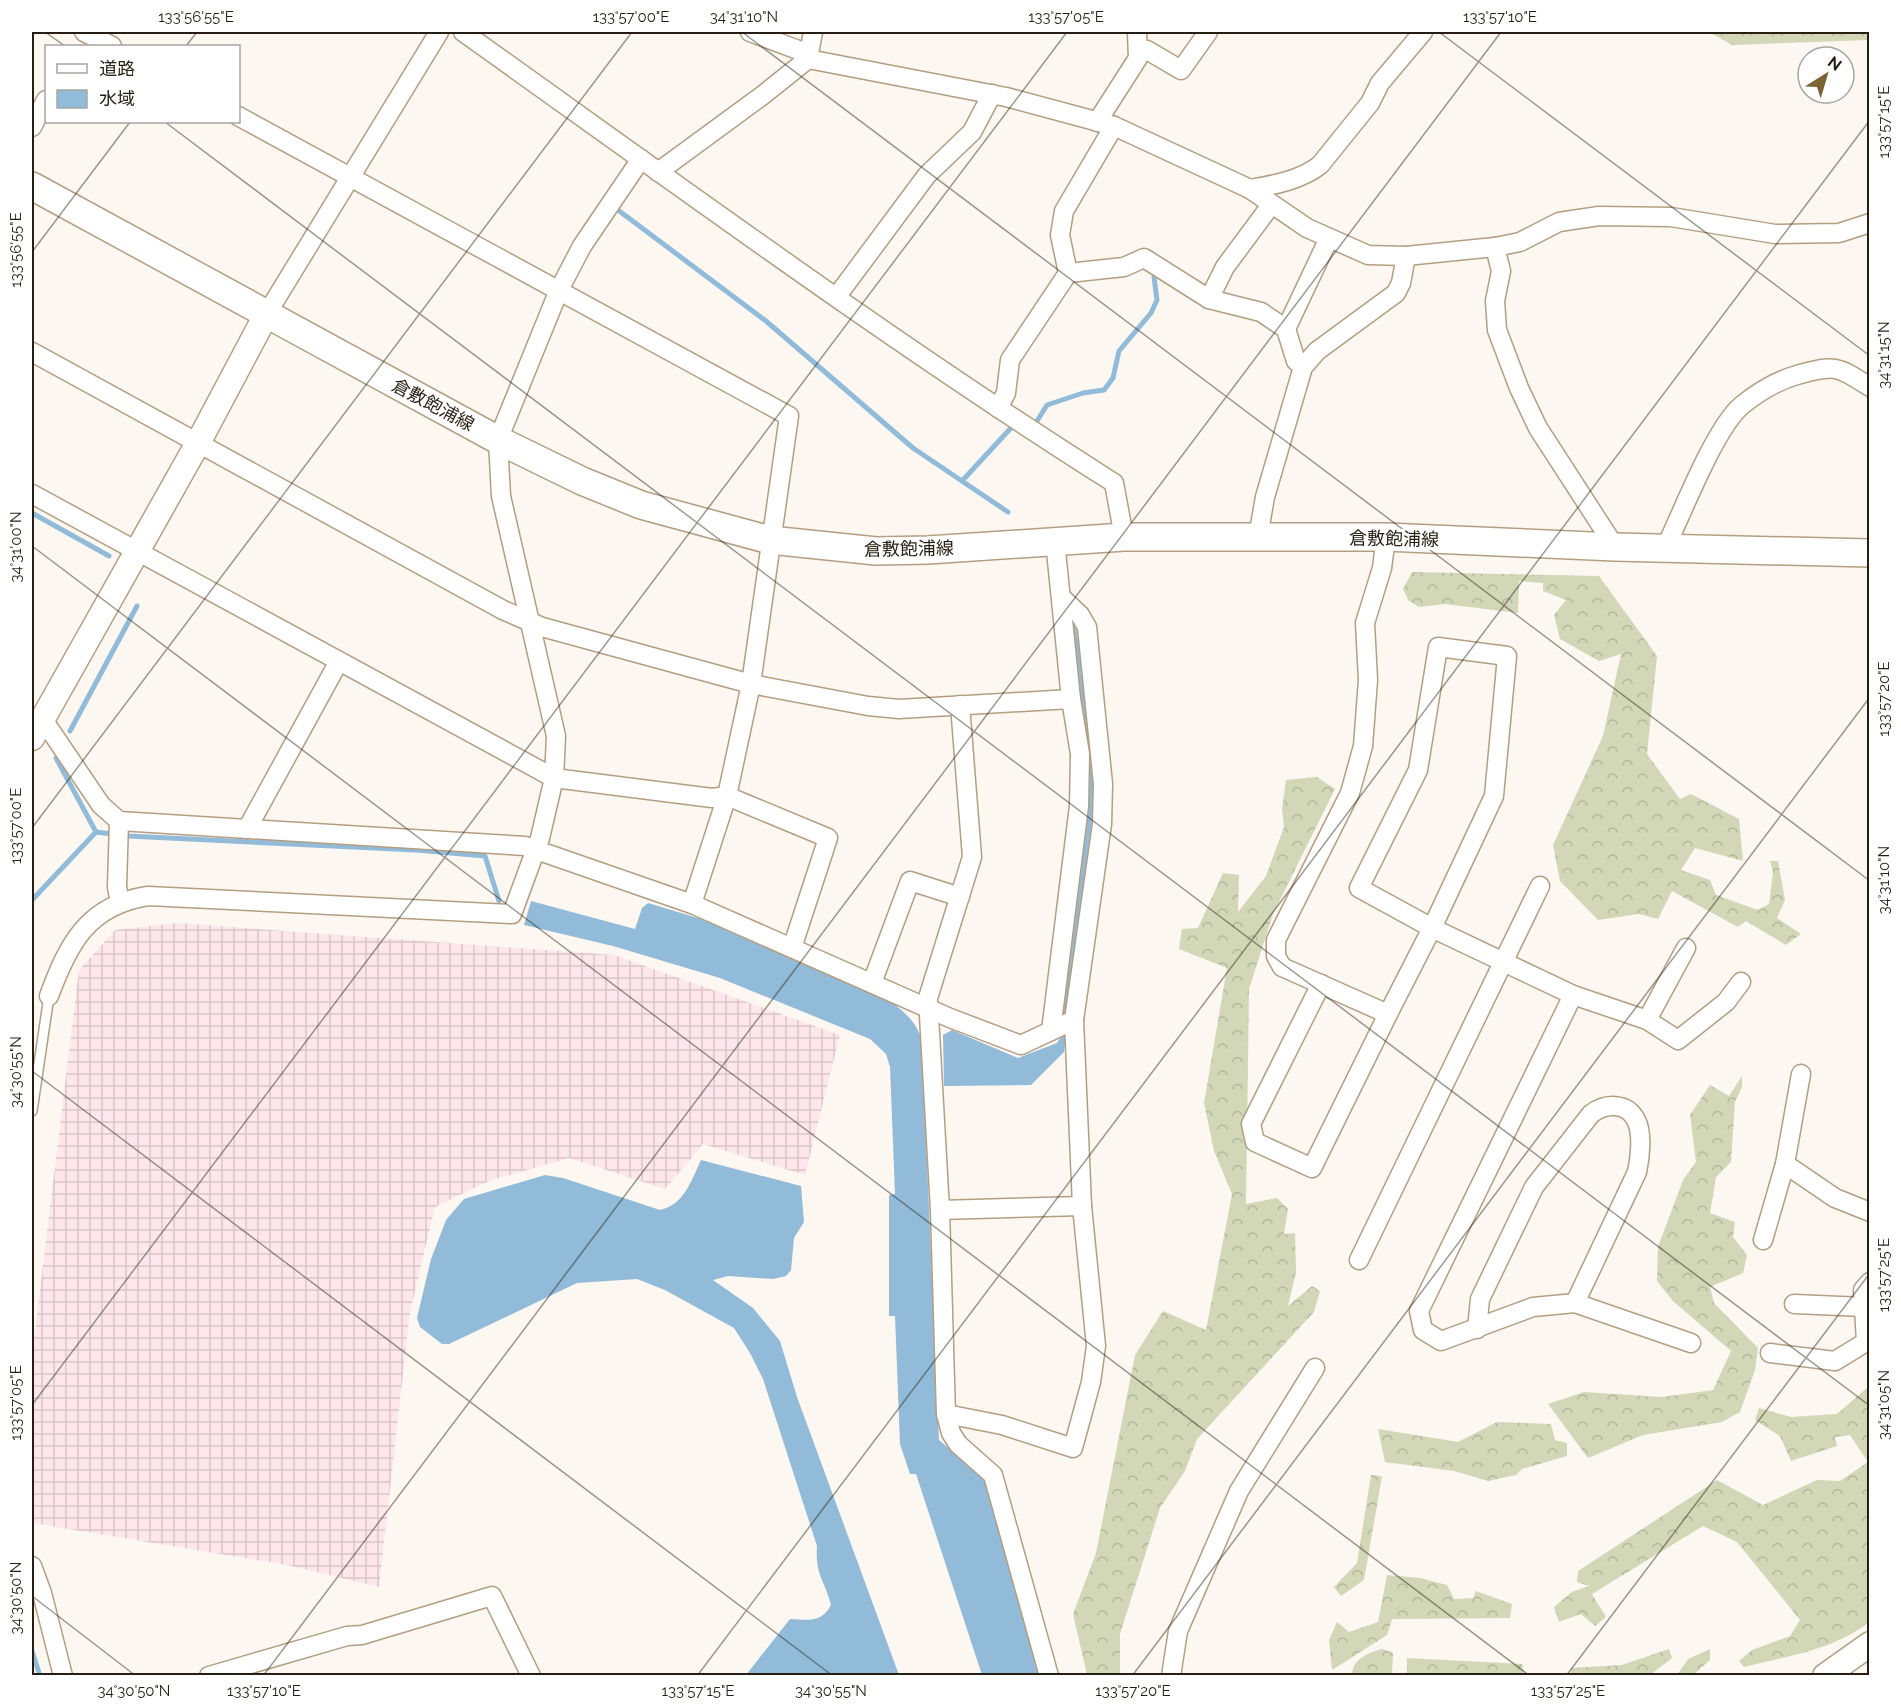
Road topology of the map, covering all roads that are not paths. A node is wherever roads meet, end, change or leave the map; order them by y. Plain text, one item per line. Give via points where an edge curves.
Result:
1 (84, 32) edge
2 (439, 32) edge
3 (463, 32) edge
4 (750, 32) edge
5 (813, 32) edge
6 (1208, 32) edge
7 (1423, 32) edge
8 (1138, 41) edge
9 (110, 45) edge
10 (808, 59) junction
11 (992, 94) junction
12 (45, 102) edge
13 (240, 117) edge
14 (1106, 124) junction
15 (32, 127) edge
16 (641, 159) junction
17 (658, 172) junction
18 (350, 177) junction
19 (32, 186) edge
20 (1250, 189) junction
21 (1271, 205) junction
22 (1869, 223) edge
23 (1329, 237) junction
24 (1495, 247) junction
25 (1406, 256) junction
26 (1068, 273) junction
27 (559, 290) junction
28 (837, 296) junction
29 (1209, 299) junction
30 (266, 315) junction
31 (1286, 329) junction
32 (32, 352) edge
33 (1303, 367) junction
34 (1869, 387) edge
35 (998, 408) junction
36 (498, 440) junction
37 (198, 443) junction
38 (32, 494) edge
39 (1124, 537) junction
40 (1258, 537) junction
41 (1386, 537) junction
42 (770, 540) junction
43 (1056, 542) junction
44 (1615, 547) junction
45 (1665, 549) junction
46 (136, 552) junction
47 (1869, 553) edge
48 (1062, 598) junction
49 (528, 621) junction
50 (338, 663) junction
51 (751, 684) junction
52 (1071, 699) junction
53 (960, 705) junction
54 (37, 728) edge
55 (554, 778) junction
56 (727, 796) junction
57 (247, 829) junction
58 (118, 831) junction
59 (536, 849) junction
60 (1540, 886) dead end
61 (960, 897) junction
62 (120, 903) junction
63 (692, 904) junction
64 (1432, 928) junction
65 (792, 948) junction
66 (1686, 948) dead end
67 (1504, 962) junction
68 (1741, 982) dead end
69 (872, 983) junction
70 (1321, 984) junction
71 (49, 996) joint
72 (1573, 996) junction
73 (929, 1008) junction
74 (1388, 1014) junction
75 (1647, 1020) junction
76 (1062, 1026) junction
77 (1801, 1074) dead end
78 (32, 1111) edge
79 (1785, 1164) junction
80 (1082, 1206) junction
81 (940, 1210) junction
82 (1869, 1212) edge
83 (1763, 1240) dead end
84 (1359, 1260) dead end
85 (1869, 1282) edge
86 (1575, 1303) junction
87 (1794, 1304) dead end
88 (1867, 1304) edge
89 (1477, 1329) junction
90 (1690, 1342) dead end
91 (1770, 1353) dead end
92 (1316, 1368) dead end
93 (946, 1414) junction
94 (32, 1566) edge
95 (1869, 1644) edge
96 (63, 1676) edge
97 (209, 1676) edge
98 (531, 1676) edge
99 (1049, 1676) edge
100 (1172, 1676) edge
101 (1825, 1676) edge

1 - 9 street
2 - 18 street
3 - 16 street
4 - 10 street via 801,51
5 - 10 street
6 - 8 street via 1181,70
7 - 20 street via 1320,165 1311,172
8 - 14 street via 1138,58
10 - 11 street
10 - 17 street
11 - 14 street
11 - 28 street via 972,132 927,175
12 - 15 street
13 - 18 street
14 - 20 street
14 - 26 street via 1064,211 1060,235
16 - 17 street
16 - 27 street via 582,246
17 - 28 street
18 - 27 street
18 - 30 street
19 - 30 main road, 倉敷飽浦線
20 - 21 street
21 - 23 street
21 - 29 street via 1225,267
22 - 24 street via 1839,233 1775,234 1671,218 1599,216 1559,222 1520,242
23 - 25 street via 1368,255
23 - 31 street
24 - 25 street
24 - 44 street via 1501,271 1495,302 1497,330 1519,388 1538,428
25 - 33 street via 1396,293 1317,351
26 - 29 street via 1124,267 1144,258
26 - 35 street via 1010,360 1006,393
27 - 36 street
27 - 42 street via 789,416
28 - 35 street
29 - 31 street via 1261,312
30 - 36 main road, 倉敷飽浦線
30 - 37 street
31 - 33 street via 1296,362
32 - 37 street
33 - 40 street via 1265,497
34 - 45 street via 1843,370 1827,367 1776,381 1740,407 1715,444
35 - 39 street via 1114,483
36 - 42 main road, 倉敷飽浦線 via 582,482 641,505
36 - 49 street via 501,496
37 - 46 street
37 - 49 street
38 - 46 street
39 - 40 main road, 倉敷飽浦線
39 - 43 main road, 倉敷飽浦線
40 - 41 main road, 倉敷飽浦線
41 - 44 main road, 倉敷飽浦線
41 - 70 street via 1382,568 1365,623 1368,680 1363,746 1350,793 1276,940 1282,967
42 - 43 main road, 倉敷飽浦線 via 876,551
42 - 51 street
43 - 48 street
44 - 45 main road, 倉敷飽浦線
45 - 47 main road, 倉敷飽浦線
46 - 50 street
46 - 54 street
48 - 52 street
48 - 76 street via 1087,627 1103,784 1102,824
49 - 51 street
49 - 55 street via 556,736
50 - 55 street
50 - 57 street
51 - 53 street via 886,709
51 - 56 street
52 - 53 street
52 - 76 street via 1080,754 1079,806
53 - 61 street via 972,857
54 - 58 street
55 - 56 street via 712,798
55 - 59 street
56 - 63 street
56 - 65 street via 828,838
57 - 58 street
57 - 59 street
58 - 62 street
59 - 62 street via 516,906 148,896
59 - 63 street
60 - 67 street
61 - 69 street via 910,881
61 - 73 street via 928,998
62 - 71 street via 86,926 70,945
63 - 65 street
64 - 64 street via 1494,796 1507,656 1438,647 1418,770 1359,888
64 - 67 street
64 - 74 street
65 - 69 street
66 - 75 street
67 - 72 street
67 - 84 street
68 - 75 street via 1726,1002 1678,1040
69 - 73 street
70 - 74 street
70 - 74 street via 1251,1124 1255,1142 1264,1147 1312,1168
71 - 78 lane
72 - 75 street
72 - 89 street via 1419,1311 1423,1330 1441,1341
73 - 76 street via 1021,1045
73 - 81 street
76 - 80 street
77 - 79 street
79 - 82 street via 1835,1198
79 - 83 street
80 - 81 street
80 - 93 street via 1096,1347 1073,1448 1002,1425
81 - 93 street
85 - 88 street via 1863,1290
86 - 89 street via 1533,1307
86 - 89 street via 1637,1172 1637,1121 1630,1112 1615,1105 1600,1106 1591,1114 1534,1187 1480,1299
86 - 90 street
87 - 88 street
88 - 91 street via 1866,1342 1835,1361
92 - 100 street via 1239,1491 1178,1631
93 - 99 street via 958,1444 993,1475
94 - 96 street
95 - 101 street
97 - 98 street via 492,1596

